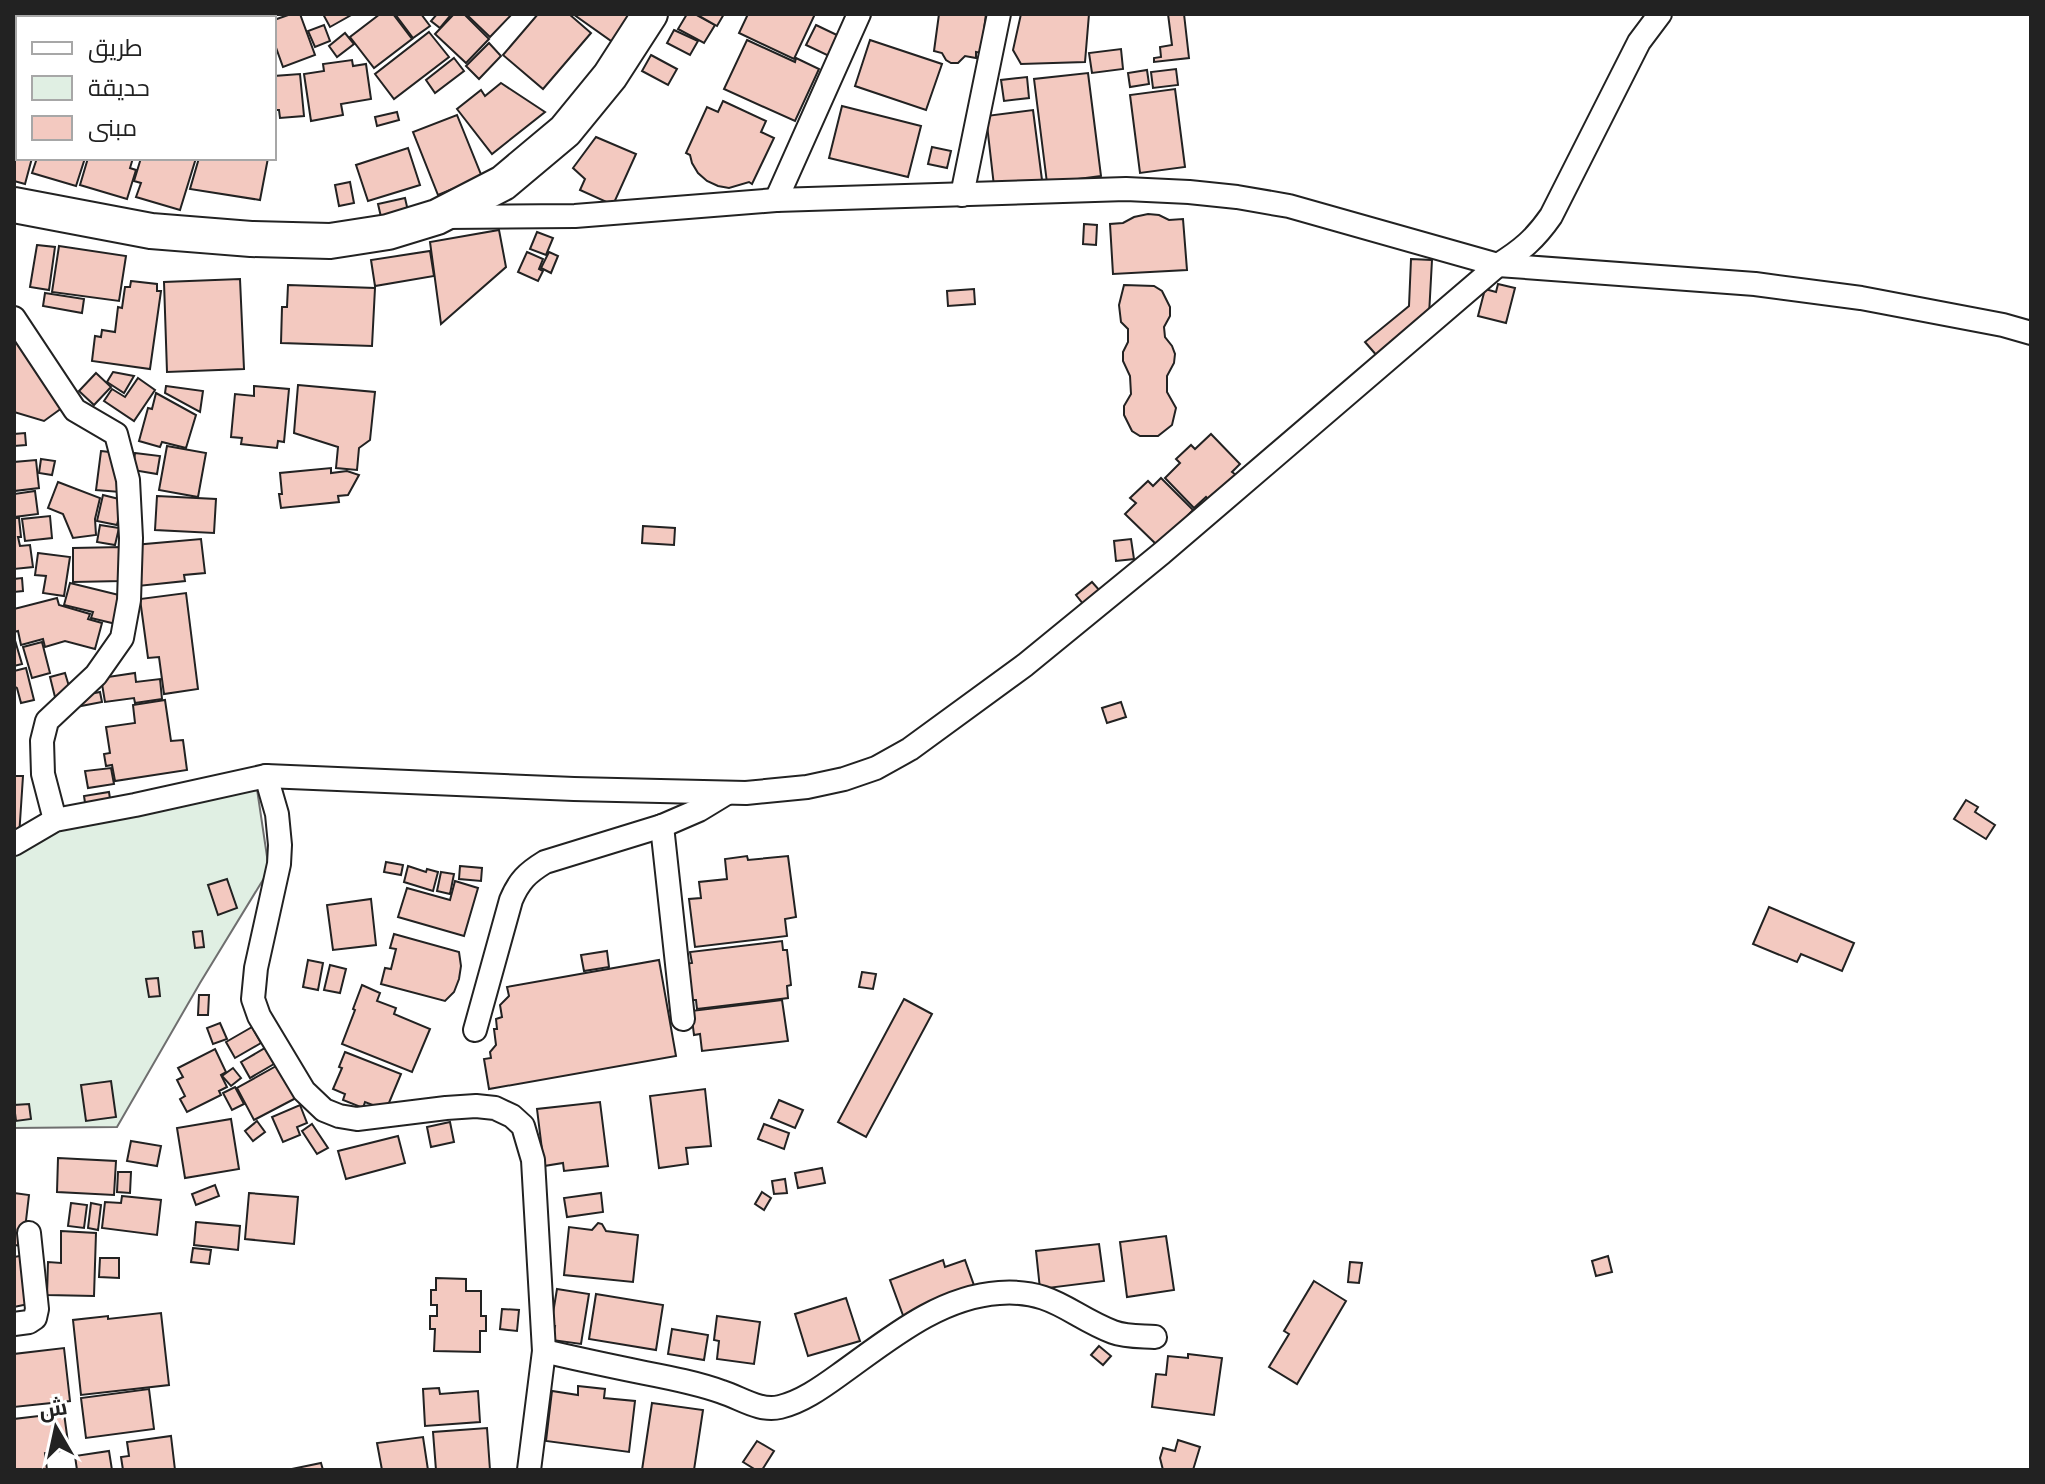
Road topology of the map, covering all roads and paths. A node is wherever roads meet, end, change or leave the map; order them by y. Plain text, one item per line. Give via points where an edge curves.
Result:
1 (650, 14) edge
2 (859, 14) edge
3 (999, 14) edge
4 (1660, 14) edge
5 (962, 195) junction
6 (776, 200) junction
7 (14, 205) edge
8 (437, 217) junction
9 (1498, 265) junction
10 (14, 318) edge
11 (2031, 333) edge
12 (266, 776) junction
13 (727, 793) junction
14 (55, 820) junction
15 (662, 826) junction
16 (14, 844) edge
17 (683, 1019) dead end
18 (475, 1030) dead end
19 (29, 1233) dead end
20 (14, 1324) edge
21 (1155, 1337) dead end
22 (544, 1351) junction
23 (529, 1470) edge

1 - 8 main road via 610,76 565,131 503,183
2 - 6 street
3 - 5 street
4 - 9 street via 1639,42 1551,216 1524,249
5 - 6 street
5 - 9 street via 1126,189 1237,197 1289,206
6 - 8 street via 575,216
7 - 8 main road via 151,231 251,239 330,241
9 - 11 street via 1785,288 1928,310
9 - 13 street via 1141,571 910,749 844,779
10 - 14 street via 75,410 116,434 128,480 129,600 122,638 96,675 47,721 42,741 43,774
12 - 13 street
12 - 14 street
12 - 22 street via 280,845 254,985 259,1016 304,1091 324,1110 357,1119 476,1106 495,1108 523,1126 533,1160
13 - 15 street
14 - 16 street
15 - 17 street
15 - 18 street via 545,862 519,882
19 - 20 street via 37,1309 29,1322
21 - 22 street via 1115,1333 1040,1296 974,1296 922,1319 815,1392 770,1409 696,1384
22 - 23 street

